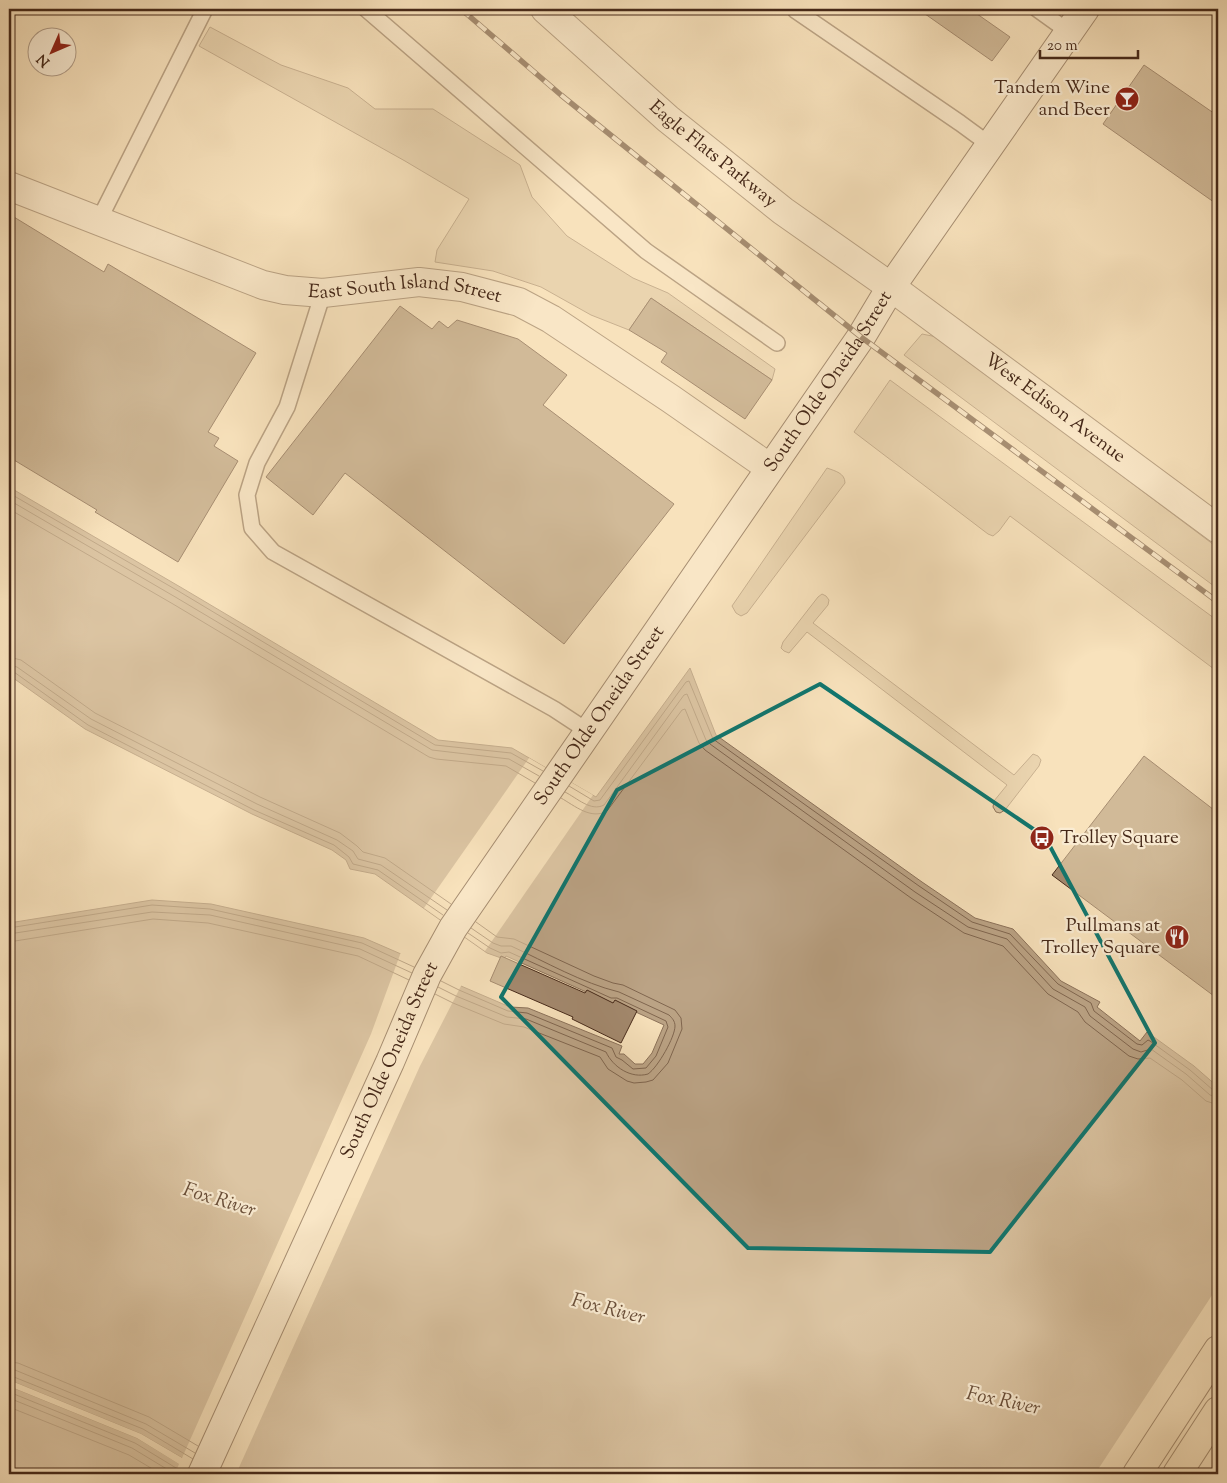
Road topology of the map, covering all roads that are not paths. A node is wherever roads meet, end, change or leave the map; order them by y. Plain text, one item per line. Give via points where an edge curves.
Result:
1 (205, 9) edge
2 (366, 9) edge
3 (545, 9) edge
4 (796, 9) edge
5 (1037, 9) edge
6 (1085, 9) edge
7 (1069, 32) junction
8 (990, 145) junction
9 (9, 186) edge
10 (99, 220) junction
11 (891, 287) junction
12 (323, 293) junction
13 (777, 343) dead end
14 (770, 468) junction
15 (1218, 529) edge
16 (589, 732) junction
17 (1218, 1350) edge
18 (1218, 1411) edge
19 (202, 1474) edge
20 (1137, 1474) edge
21 (1177, 1474) edge

1 - 10 lane
2 - 13 lane via 646,251
3 - 11 street, Eagle Flats Parkway via 675,125 783,211
4 - 8 lane
5 - 7 lane
6 - 7 street, South Olde Oneida Street
7 - 8 street, South Olde Oneida Street
8 - 11 street, South Olde Oneida Street
9 - 10 street, East South Island Street
10 - 12 street, East South Island Street via 263,285
11 - 14 street, South Olde Oneida Street via 861,337
11 - 15 street, West Edison Avenue
12 - 14 street, East South Island Street via 419,282 462,287 519,302 551,319 672,399
12 - 16 lane via 287,407 257,463 249,487 247,495 252,528 273,552 545,704
14 - 16 street, South Olde Oneida Street
16 - 19 street, South Olde Oneida Street via 453,928 431,966
17 - 20 main road
18 - 21 main road

